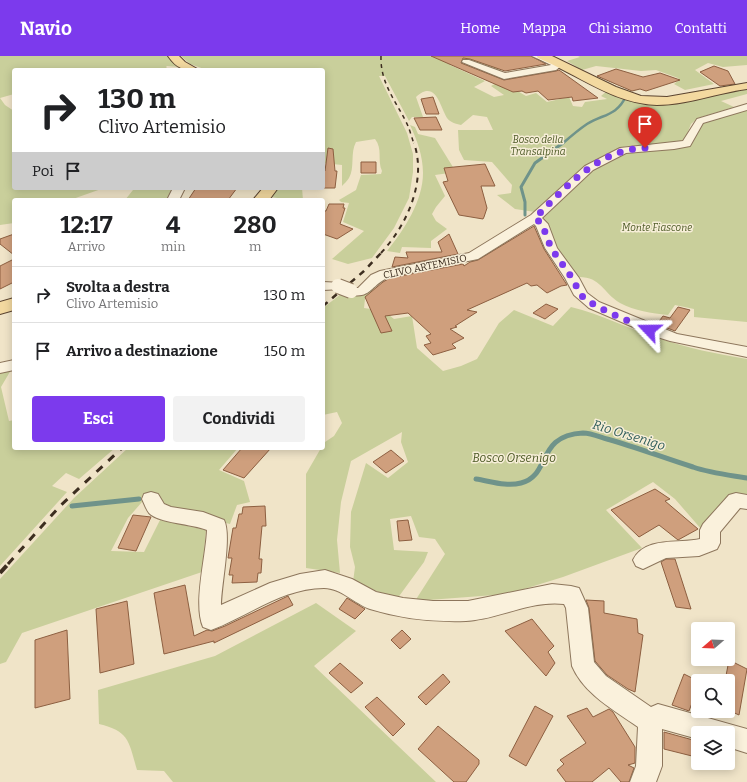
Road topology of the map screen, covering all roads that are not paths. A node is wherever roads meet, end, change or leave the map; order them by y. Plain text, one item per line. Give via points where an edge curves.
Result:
1 (173, 56) edge
2 (536, 56) edge
3 (542, 56) edge
4 (466, 62) dead end
5 (189, 68) edge
6 (747, 86) edge
7 (747, 107) edge
8 (269, 190) edge
9 (263, 198) edge
10 (535, 218) junction
11 (325, 286) edge
12 (747, 352) edge
13 (12, 365) edge
14 (0, 368) edge
15 (150, 499) dead end
16 (747, 502) edge
17 (643, 560) dead end
18 (650, 721) junction
19 (695, 726) edge
20 (735, 737) edge
21 (747, 741) edge
22 (643, 782) edge

1 - 5 main road via 176,61
2 - 4 street via 556,66 504,76
3 - 6 main road via 610,89 647,100 668,100
7 - 10 street, CLIVO ARTEMISIO via 700,121 686,144 629,149 597,163 583,172
8 - 9 main road
10 - 11 street, CLIVO ARTEMISIO, bridge via 473,256 380,276 361,292
10 - 12 street via 542,224 551,248 581,295 594,305 675,338
13 - 14 street
15 - 18 street via 157,509 169,514 203,520 217,526 209,602 211,620 270,592 325,579 345,585 371,600 403,608 433,611 468,611 552,594 571,595 577,608 583,666 598,684
16 - 17 street via 736,500 710,530 710,543 704,548 660,550
18 - 19 street via 658,716
18 - 22 street via 649,766
20 - 21 street

